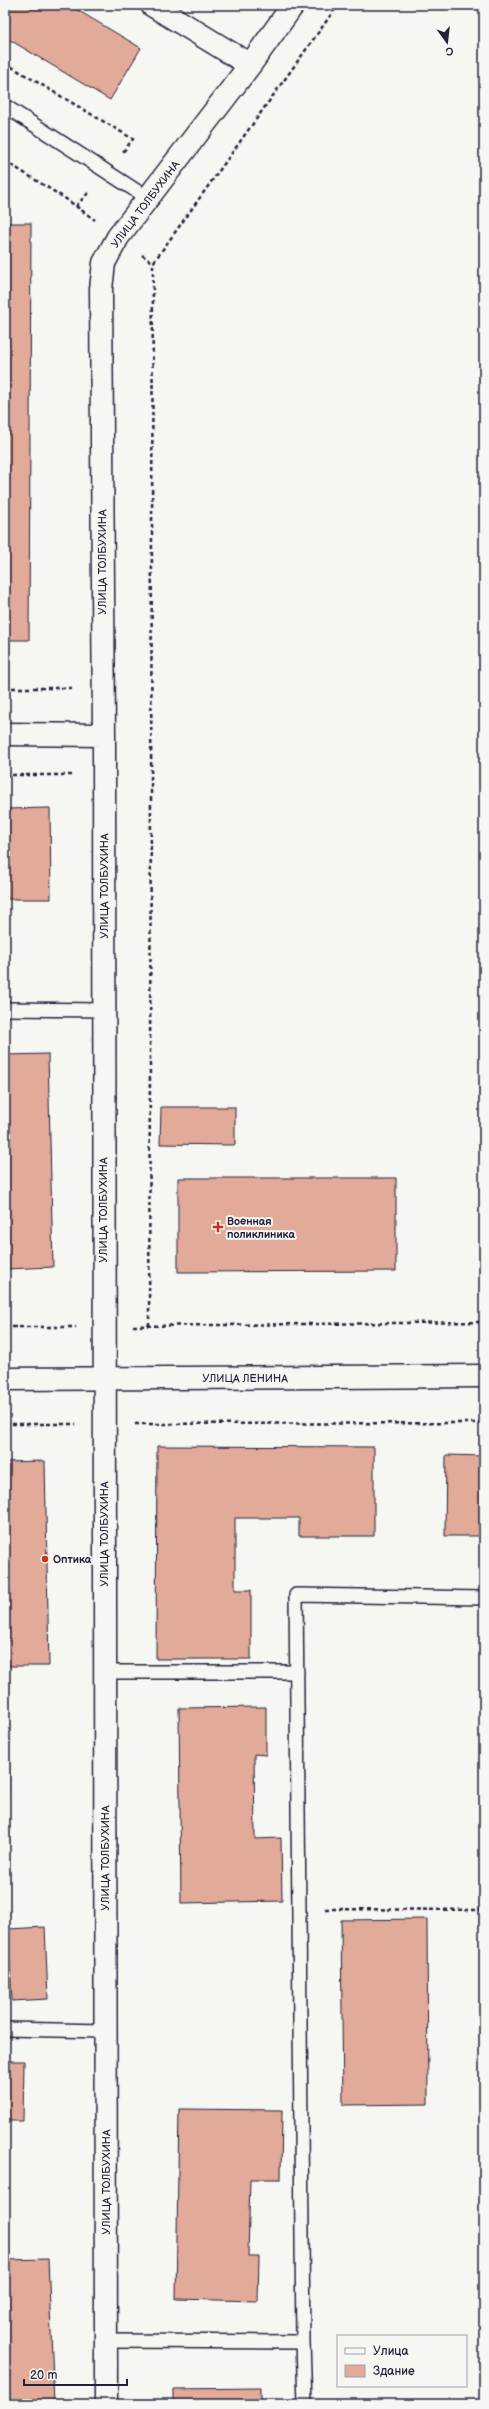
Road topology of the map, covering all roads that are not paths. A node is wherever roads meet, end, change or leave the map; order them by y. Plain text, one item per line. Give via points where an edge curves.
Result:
1 (152, 5) edge
2 (293, 5) edge
3 (250, 65) junction
4 (5, 106) edge
5 (149, 199) junction
6 (5, 734) edge
7 (104, 735) junction
8 (5, 1009) edge
9 (103, 1010) junction
10 (484, 1376) edge
11 (5, 1379) edge
12 (103, 1379) junction
13 (484, 1598) edge
14 (104, 1672) junction
15 (296, 1672) junction
16 (5, 2029) edge
17 (105, 2031) junction
18 (106, 2341) junction
19 (303, 2342) junction
20 (106, 2404) edge
21 (305, 2404) edge

1 - 3 street
2 - 3 street, УЛИЦА ТОЛБУХИНА
3 - 5 street, УЛИЦА ТОЛБУХИНА
4 - 5 lane
5 - 7 street, УЛИЦА ТОЛБУХИНА via 118,237 104,263 100,289
6 - 7 street
7 - 9 street, УЛИЦА ТОЛБУХИНА
8 - 9 lane
9 - 12 street, УЛИЦА ТОЛБУХИНА
10 - 12 street, УЛИЦА ЛЕНИНА
11 - 12 street, УЛИЦА ЛЕНИНА
12 - 14 street, УЛИЦА ТОЛБУХИНА
13 - 15 lane via 296,1595
14 - 15 lane
14 - 17 street, УЛИЦА ТОЛБУХИНА
15 - 19 lane
16 - 17 lane
17 - 18 street, УЛИЦА ТОЛБУХИНА
18 - 19 lane
18 - 20 street, УЛИЦА ТОЛБУХИНА
19 - 21 lane

